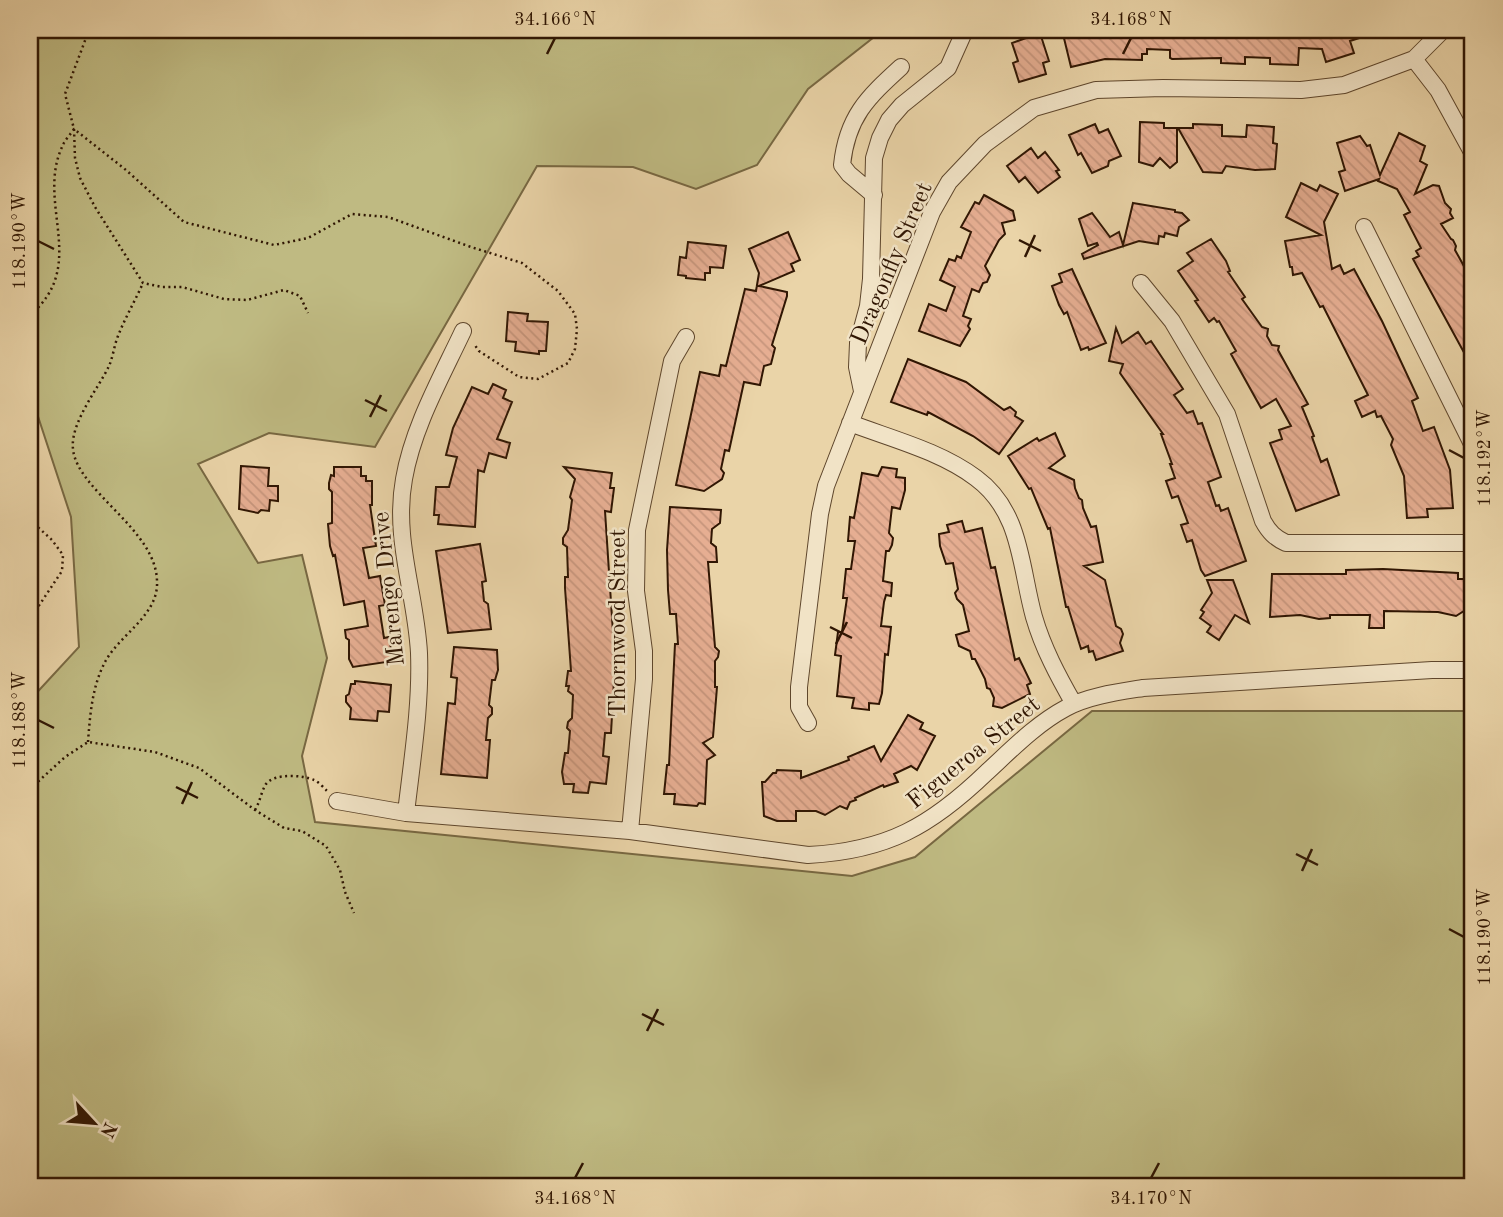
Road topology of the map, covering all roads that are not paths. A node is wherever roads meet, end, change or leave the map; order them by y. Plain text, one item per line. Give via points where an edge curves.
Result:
1 (965, 30) edge
2 (1443, 30) edge
3 (1414, 59) junction
4 (901, 67) dead end
5 (1473, 154) edge
6 (874, 195) junction
7 (1364, 227) dead end
8 (1141, 283) dead end
9 (463, 331) road end
10 (686, 337) dead end
11 (862, 391) junction
12 (850, 423) junction
13 (1473, 446) edge
14 (1473, 543) edge
15 (1473, 670) edge
16 (1074, 704) junction
17 (808, 723) dead end
18 (337, 801) road end
19 (406, 813) junction
20 (630, 831) junction

1 - 6 street via 948,68 889,120 874,158
2 - 3 street
3 - 5 street via 1438,90
3 - 11 street, Dragonfly Street via 1344,85 1301,90 1096,90 1034,108 985,144 945,189
4 - 6 street via 857,114 845,139 842,165
6 - 11 street via 871,279 858,343
7 - 13 street
8 - 14 street via 1172,321 1223,405 1264,521 1276,538 1286,543
9 - 19 street, Marengo Drive via 421,422 403,481 401,538 419,682
10 - 20 street, Thornwood Street via 672,361 637,530 636,591 644,679
11 - 12 street, Dragonfly Street
12 - 16 street via 962,469 1004,508 1021,551 1041,638
12 - 17 street, Dragonfly Street via 820,514 799,687 799,707
15 - 16 street, Figueroa Street via 1143,688
16 - 20 street, Figueroa Street via 1025,737 942,812 912,831 866,848 808,855
18 - 19 street, Figueroa Street
19 - 20 street, Figueroa Street

